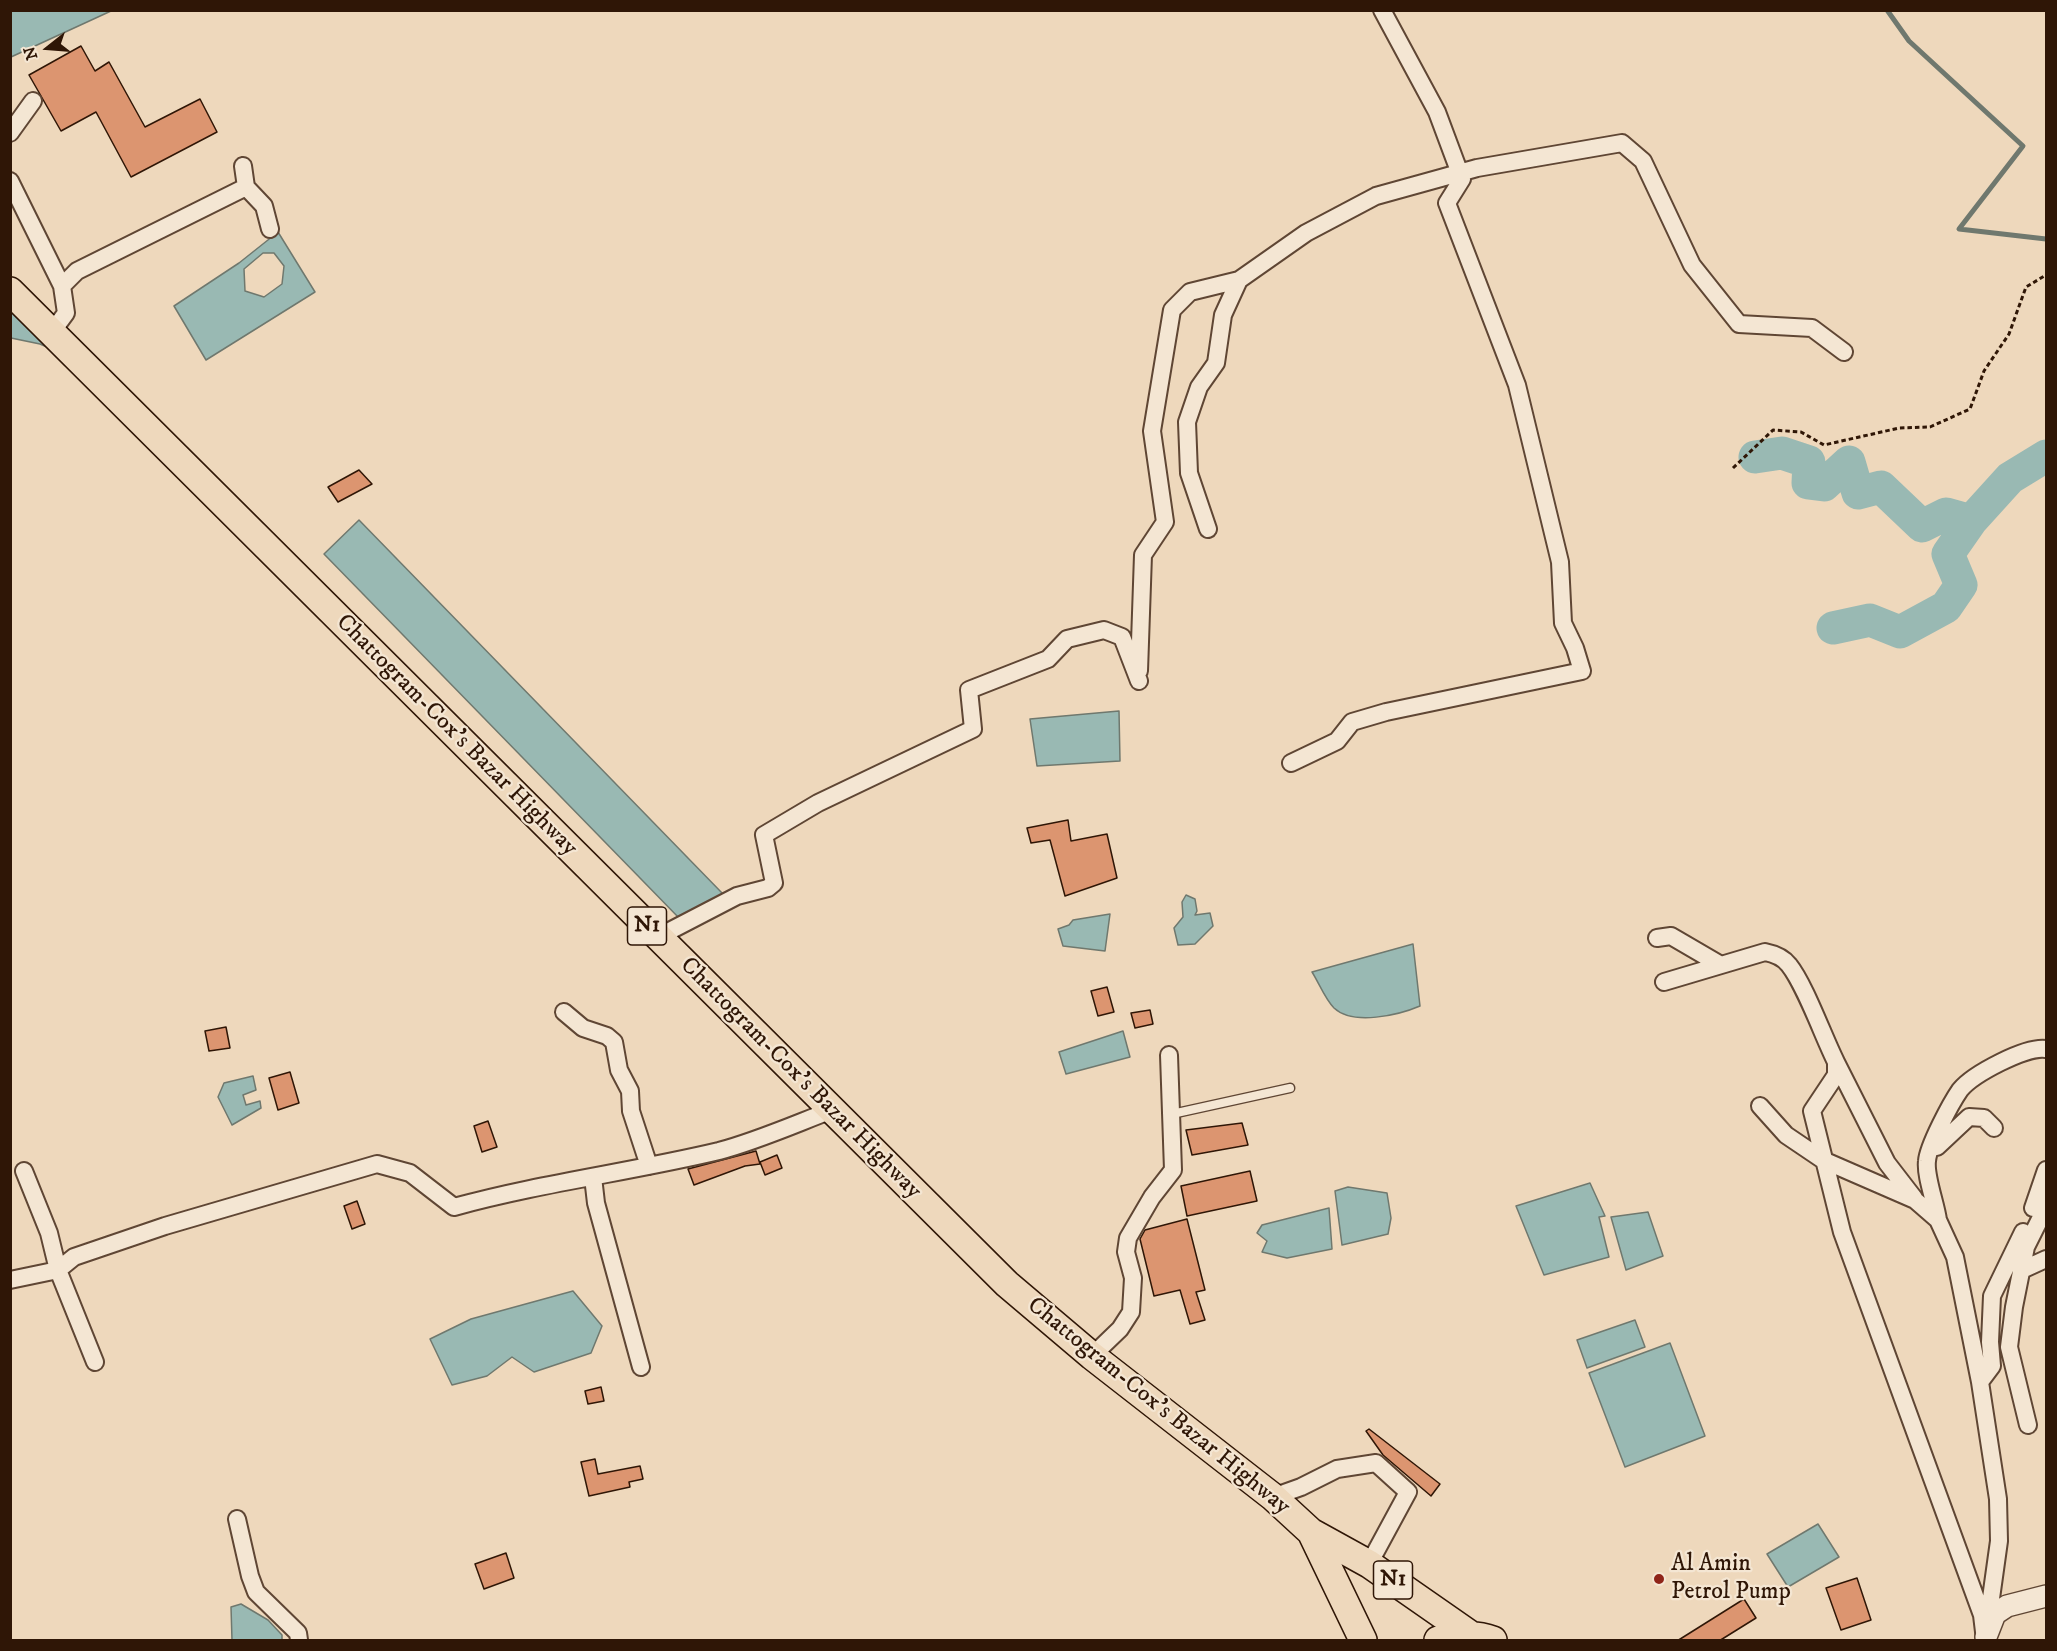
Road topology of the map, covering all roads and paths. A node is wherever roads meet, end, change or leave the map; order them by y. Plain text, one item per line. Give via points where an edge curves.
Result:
1 (1382, 10) edge
2 (33, 101) dead end
3 (10, 133) edge
4 (243, 166) dead end
5 (1459, 172) junction
6 (10, 181) edge
7 (246, 187) junction
8 (270, 229) dead end
9 (2046, 275) edge
10 (1239, 280) junction
11 (62, 285) junction
12 (10, 291) edge
13 (52, 333) junction
14 (1844, 352) dead end
15 (1733, 468) dead end
16 (1208, 529) dead end
17 (1292, 763) dead end
18 (658, 937) junction
19 (1657, 938) dead end
20 (1719, 964) junction
21 (1664, 982) dead end
22 (564, 1012) dead end
23 (2046, 1049) edge
24 (1169, 1055) dead end
25 (1836, 1062) junction
26 (1290, 1088) dead end
27 (1760, 1106) dead end
28 (832, 1110) junction
29 (1172, 1114) junction
30 (1994, 1128) dead end
31 (1928, 1156) junction
32 (1823, 1160) junction
33 (649, 1166) junction
34 (2046, 1170) edge
35 (24, 1171) dead end
36 (593, 1177) junction
37 (2046, 1198) edge
38 (1915, 1200) junction
39 (1938, 1220) junction
40 (2046, 1259) edge
41 (58, 1270) junction
42 (2022, 1270) junction
43 (10, 1280) edge
44 (1092, 1356) junction
45 (95, 1362) dead end
46 (641, 1367) dead end
47 (1980, 1382) junction
48 (2028, 1425) dead end
49 (1273, 1497) junction
50 (237, 1519) dead end
51 (1311, 1532) junction
52 (1369, 1564) junction
53 (2046, 1596) edge
54 (1482, 1638) edge
55 (1985, 1639) edge
56 (298, 1641) edge
57 (1363, 1641) edge
58 (1438, 1641) edge

1 - 5 street via 1437,112
2 - 3 street
4 - 7 street
5 - 10 street via 1376,196 1306,234
5 - 14 street via 1622,143 1643,161 1692,265 1739,324 1812,328
5 - 17 street via 1462,179 1447,203 1517,385 1560,562 1563,623 1582,671 1352,722 1337,741
6 - 11 street
7 - 8 street via 264,206
7 - 11 street via 77,271
9 - 15 path via 2026,287 2010,334 1984,371 1970,409 1930,427 1899,428 1824,445 1801,432 1773,430
10 - 16 street via 1223,315 1216,363 1198,387 1187,422 1189,473
10 - 18 street via 1190,292 1172,310 1152,431 1165,522 1143,555 1139,681 1122,637 1104,630 1067,639 1048,660 969,690 973,729 818,803 764,835 774,883 737,896
11 - 13 street via 66,313
12 - 13 highway, Chattogram-Cox's Bazar Highway / N1
13 - 18 highway, Chattogram-Cox's Bazar Highway / N1
18 - 28 highway, Chattogram-Cox's Bazar Highway / N1
19 - 20 street via 1671,936
20 - 21 street
20 - 25 street via 1765,952 1778,955 1789,965
22 - 33 street via 583,1028 614,1042
23 - 31 street via 2015,1055 1961,1089
24 - 29 street
25 - 32 street via 1836,1075 1812,1111
25 - 38 street via 1887,1163
26 - 29 lane
27 - 32 street via 1786,1135
28 - 33 street via 722,1150
28 - 44 highway, Chattogram-Cox's Bazar Highway / N1 via 1007,1284
29 - 44 street via 1173,1170 1128,1238 1126,1252 1133,1278 1131,1312 1120,1329
30 - 31 street via 1984,1118 1969,1117
31 - 39 street
32 - 38 street
32 - 55 street via 1842,1232 1982,1615
33 - 36 street
34 - 47 street via 2032,1213 1992,1296 1992,1366
35 - 41 street via 49,1233
36 - 41 street via 512,1191 454,1207 410,1173 377,1164 154,1230 74,1257
36 - 46 street via 596,1203
37 - 42 street via 2045,1209 2026,1247
38 - 39 street
39 - 47 street via 1955,1257
40 - 42 street
41 - 43 street
41 - 45 street
42 - 48 street via 2009,1347
44 - 49 highway, Chattogram-Cox's Bazar Highway / N1
47 - 55 street via 1998,1499 1999,1540
49 - 51 highway, Chattogram-Cox's Bazar Highway / N1
49 - 52 street via 1337,1469 1376,1463 1408,1492
50 - 56 street via 256,1592 298,1633
51 - 52 highway, Chattogram-Cox's Bazar Highway / N1
51 - 57 highway, Chattogram-Cox's Bazar Highway / N1
52 - 54 highway, Chattogram-Cox's Bazar Highway / N1
53 - 55 street via 2022,1601 1995,1614
54 - 58 highway via 1452,1636

